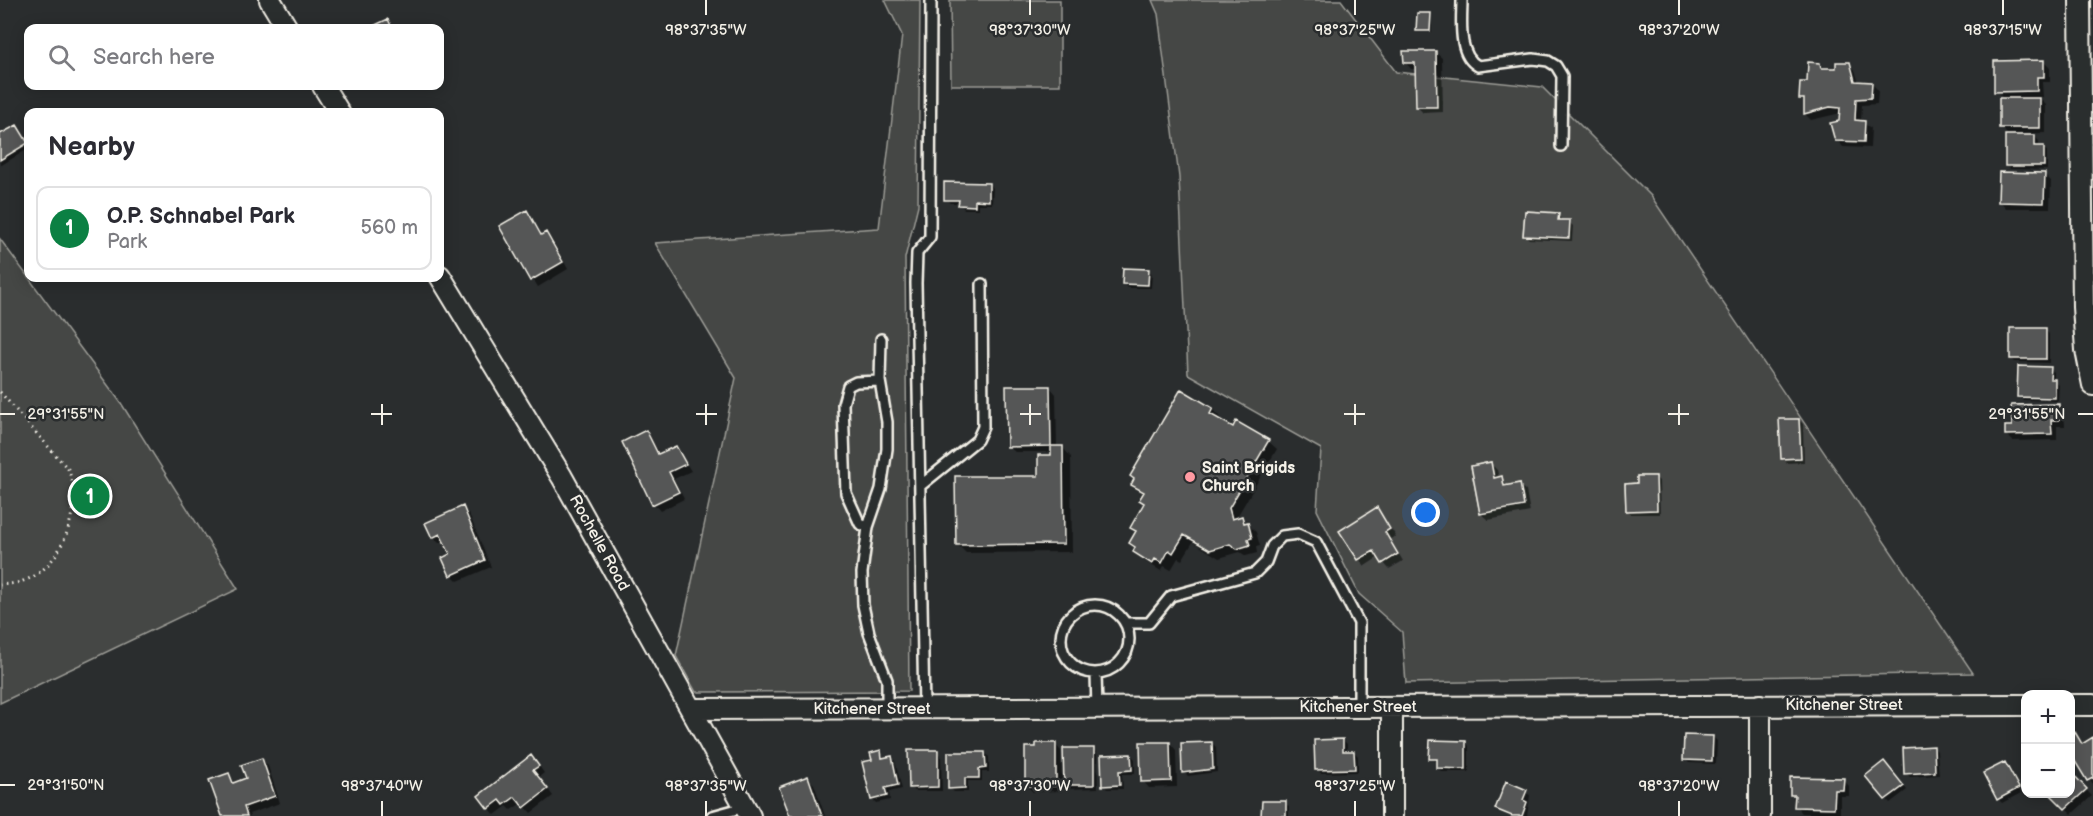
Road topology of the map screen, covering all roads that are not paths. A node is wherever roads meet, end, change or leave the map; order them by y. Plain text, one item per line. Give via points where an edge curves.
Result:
1 (270, 0) edge
2 (931, 0) edge
3 (1462, 0) edge
4 (2080, 0) edge
5 (285, 24) edge
6 (325, 90) edge
7 (336, 108) edge
8 (2087, 121) edge
9 (1562, 146) dead end
10 (444, 282) edge
11 (982, 284) dead end
12 (881, 339) dead end
13 (880, 381) junction
14 (2093, 385) edge
15 (920, 486) junction
16 (868, 527) junction
17 (1125, 623) junction
18 (1096, 674) junction
19 (1760, 705) junction
20 (2021, 705) edge
21 (2075, 705) edge
22 (2093, 705) edge
23 (1359, 707) junction
24 (1392, 707) junction
25 (1097, 708) junction
26 (691, 709) junction
27 (887, 709) junction
28 (924, 709) junction
29 (748, 811) edge
30 (712, 816) edge
31 (1392, 816) edge
32 (1760, 816) edge

1 - 5 street
2 - 15 lane via 930,237 917,253 916,283
3 - 9 lane via 1463,41 1473,64 1533,59 1556,66 1562,76
4 - 8 street
6 - 7 street
8 - 14 street via 2083,307
10 - 26 street, Rochelle Road via 562,477
11 - 15 lane via 983,427 977,440
12 - 13 lane
13 - 16 lane via 887,449
13 - 16 lane via 848,386 843,404 846,493 860,524
15 - 28 lane
16 - 27 lane via 862,605 887,680
17 - 18 lane via 1128,650 1110,670
17 - 18 lane via 1105,606 1091,605 1068,617 1060,639 1066,658 1084,672
17 - 23 lane via 1149,623 1171,596 1255,573 1282,536 1298,534 1316,542 1359,623
18 - 25 lane
19 - 20 street, Kitchener Street
19 - 24 street, Kitchener Street
19 - 32 street
21 - 22 street
23 - 24 street, Kitchener Street
23 - 25 street, Kitchener Street
24 - 31 street
25 - 28 street, Kitchener Street
26 - 27 street, Kitchener Street
26 - 29 street, Rochelle Road
27 - 28 street, Kitchener Street
29 - 30 lane

